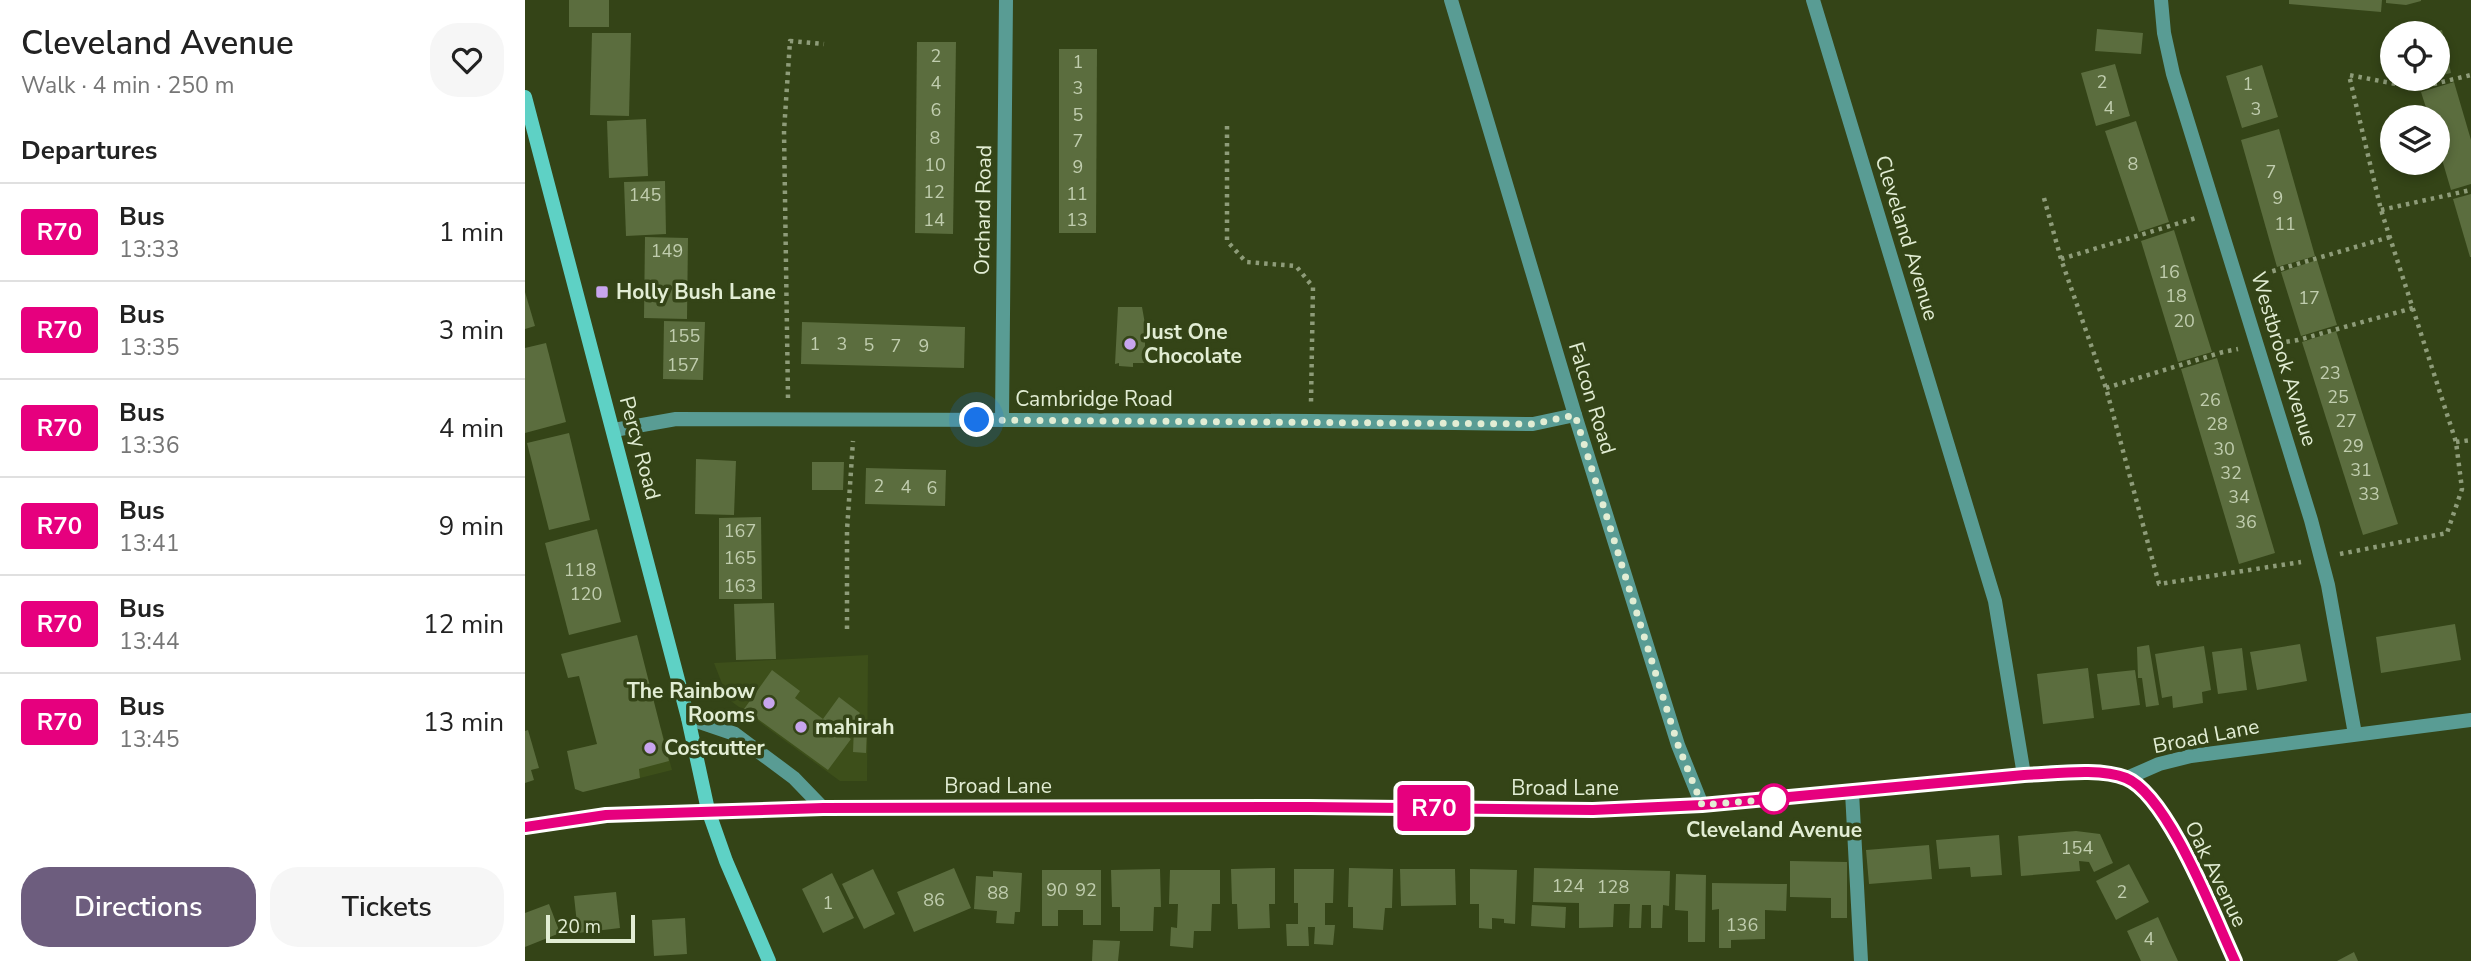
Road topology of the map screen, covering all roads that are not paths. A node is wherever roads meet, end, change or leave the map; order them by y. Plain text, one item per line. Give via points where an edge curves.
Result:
1 (1006, 0) edge
2 (1451, 0) edge
3 (1813, 0) edge
4 (2161, 0) edge
5 (525, 97) edge
6 (1575, 415) junction
7 (1002, 420) junction
8 (614, 430) junction
9 (688, 718) junction
10 (2471, 720) edge
11 (2355, 734) junction
12 (2024, 775) junction
13 (2127, 778) junction
14 (1852, 792) junction
15 (1702, 805) junction
16 (823, 808) junction
17 (708, 810) junction
18 (525, 827) edge
19 (769, 961) edge
20 (1861, 961) edge
21 (2235, 961) edge

1 - 7 street, Orchard Road
2 - 6 street, Falcon Road
3 - 12 street, Cleveland Avenue via 1995,601
4 - 11 street, Westbrook Avenue via 2170,62 2322,558
5 - 8 street, Percy Road
6 - 7 street, Cambridge Road via 1533,424
6 - 15 street, Falcon Road via 1678,745
7 - 8 street, Cambridge Road via 666,420
8 - 9 street, Percy Road
9 - 16 street via 735,734 794,778
9 - 17 street, Percy Road
10 - 11 street, Broad Lane
11 - 13 street, Broad Lane via 2173,760
12 - 13 street, Broad Lane via 2093,773
12 - 14 street, Broad Lane
13 - 21 street, Oak Avenue via 2167,819
14 - 15 street, Broad Lane
14 - 20 street
15 - 16 street, Broad Lane via 1593,810
16 - 17 street, Broad Lane
17 - 18 street, Broad Lane via 606,815
17 - 19 street, Percy Road

